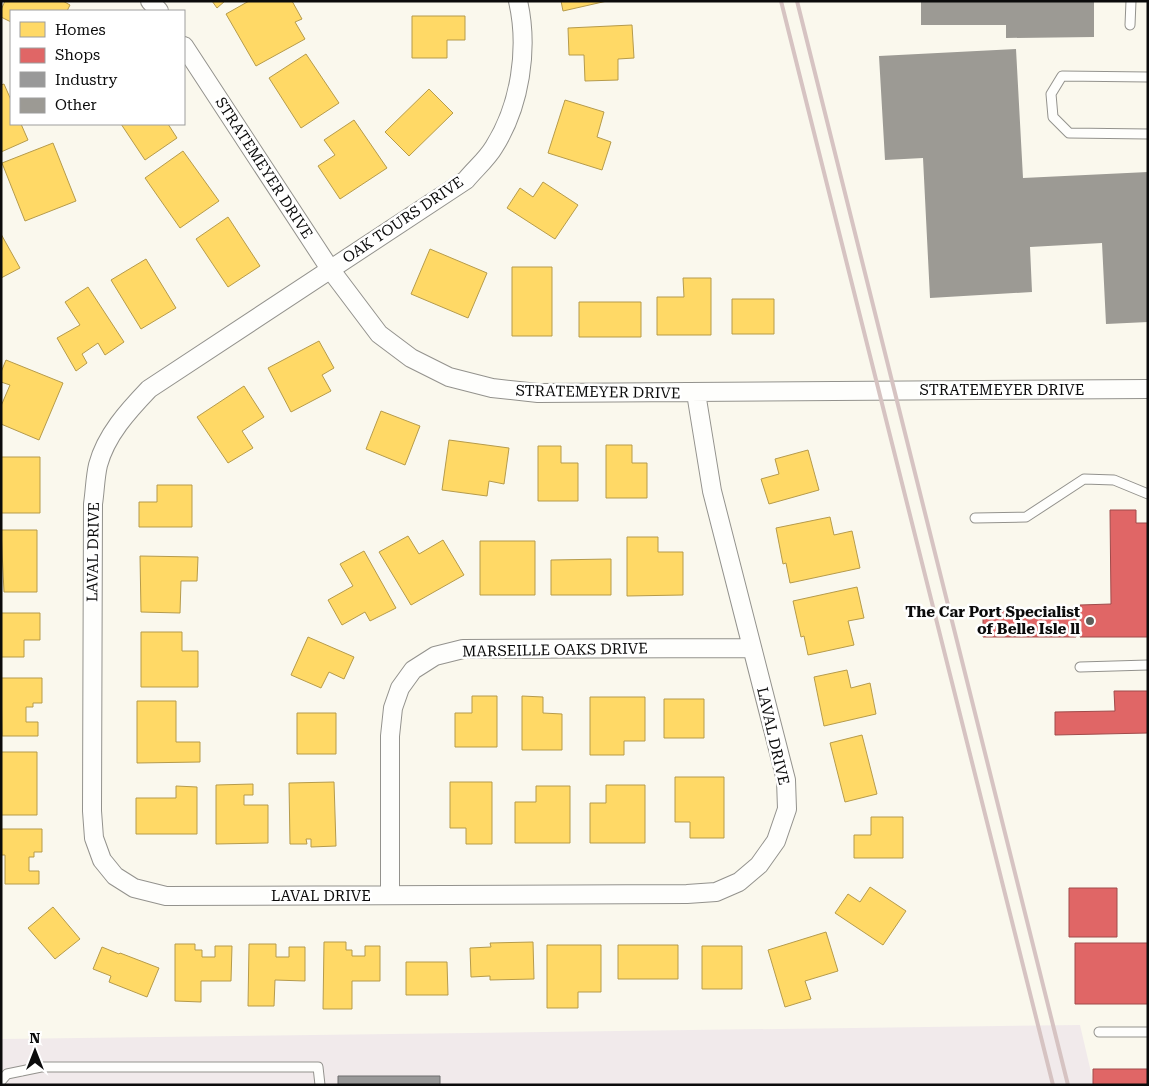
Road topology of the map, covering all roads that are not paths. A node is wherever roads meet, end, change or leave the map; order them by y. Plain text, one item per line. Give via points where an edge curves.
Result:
1 (518, 1) edge
2 (1131, 1) edge
3 (1130, 25) dead end
4 (185, 48) edge
5 (1148, 77) edge
6 (1148, 134) edge
7 (330, 269) junction
8 (1148, 389) edge
9 (696, 393) junction
10 (1148, 494) edge
11 (974, 518) dead end
12 (752, 648) junction
13 (1148, 666) edge
14 (1080, 668) dead end
15 (390, 895) junction
16 (1099, 1032) dead end
17 (1148, 1032) edge
18 (1, 1081) edge
19 (320, 1085) edge

1 - 7 street, OAK TOURS DRIVE via 523,41 520,78 510,113 494,148 466,180
2 - 3 lane
4 - 7 street, STRATEMEYER DRIVE
5 - 6 lane via 1062,76 1051,94 1053,117 1069,132
7 - 9 street, STRATEMEYER DRIVE via 379,334 412,358 449,377 492,388 538,393
7 - 15 street, LAVAL DRIVE via 149,389 109,438 98,464 93,504 94,838 102,860 115,876 134,888 166,896
8 - 9 street, STRATEMEYER DRIVE
9 - 12 street, LAVAL DRIVE via 712,491
10 - 11 lane via 1114,480 1084,479 1026,517
12 - 15 street, MARSEILLE OAKS DRIVE via 463,650 435,656 413,670 400,688 393,708 390,736
12 - 15 street, LAVAL DRIVE via 786,780 787,809 776,841 759,865 739,882 716,892 687,894
13 - 14 lane
16 - 17 lane
18 - 19 lane via 7,1074 41,1066 318,1067

